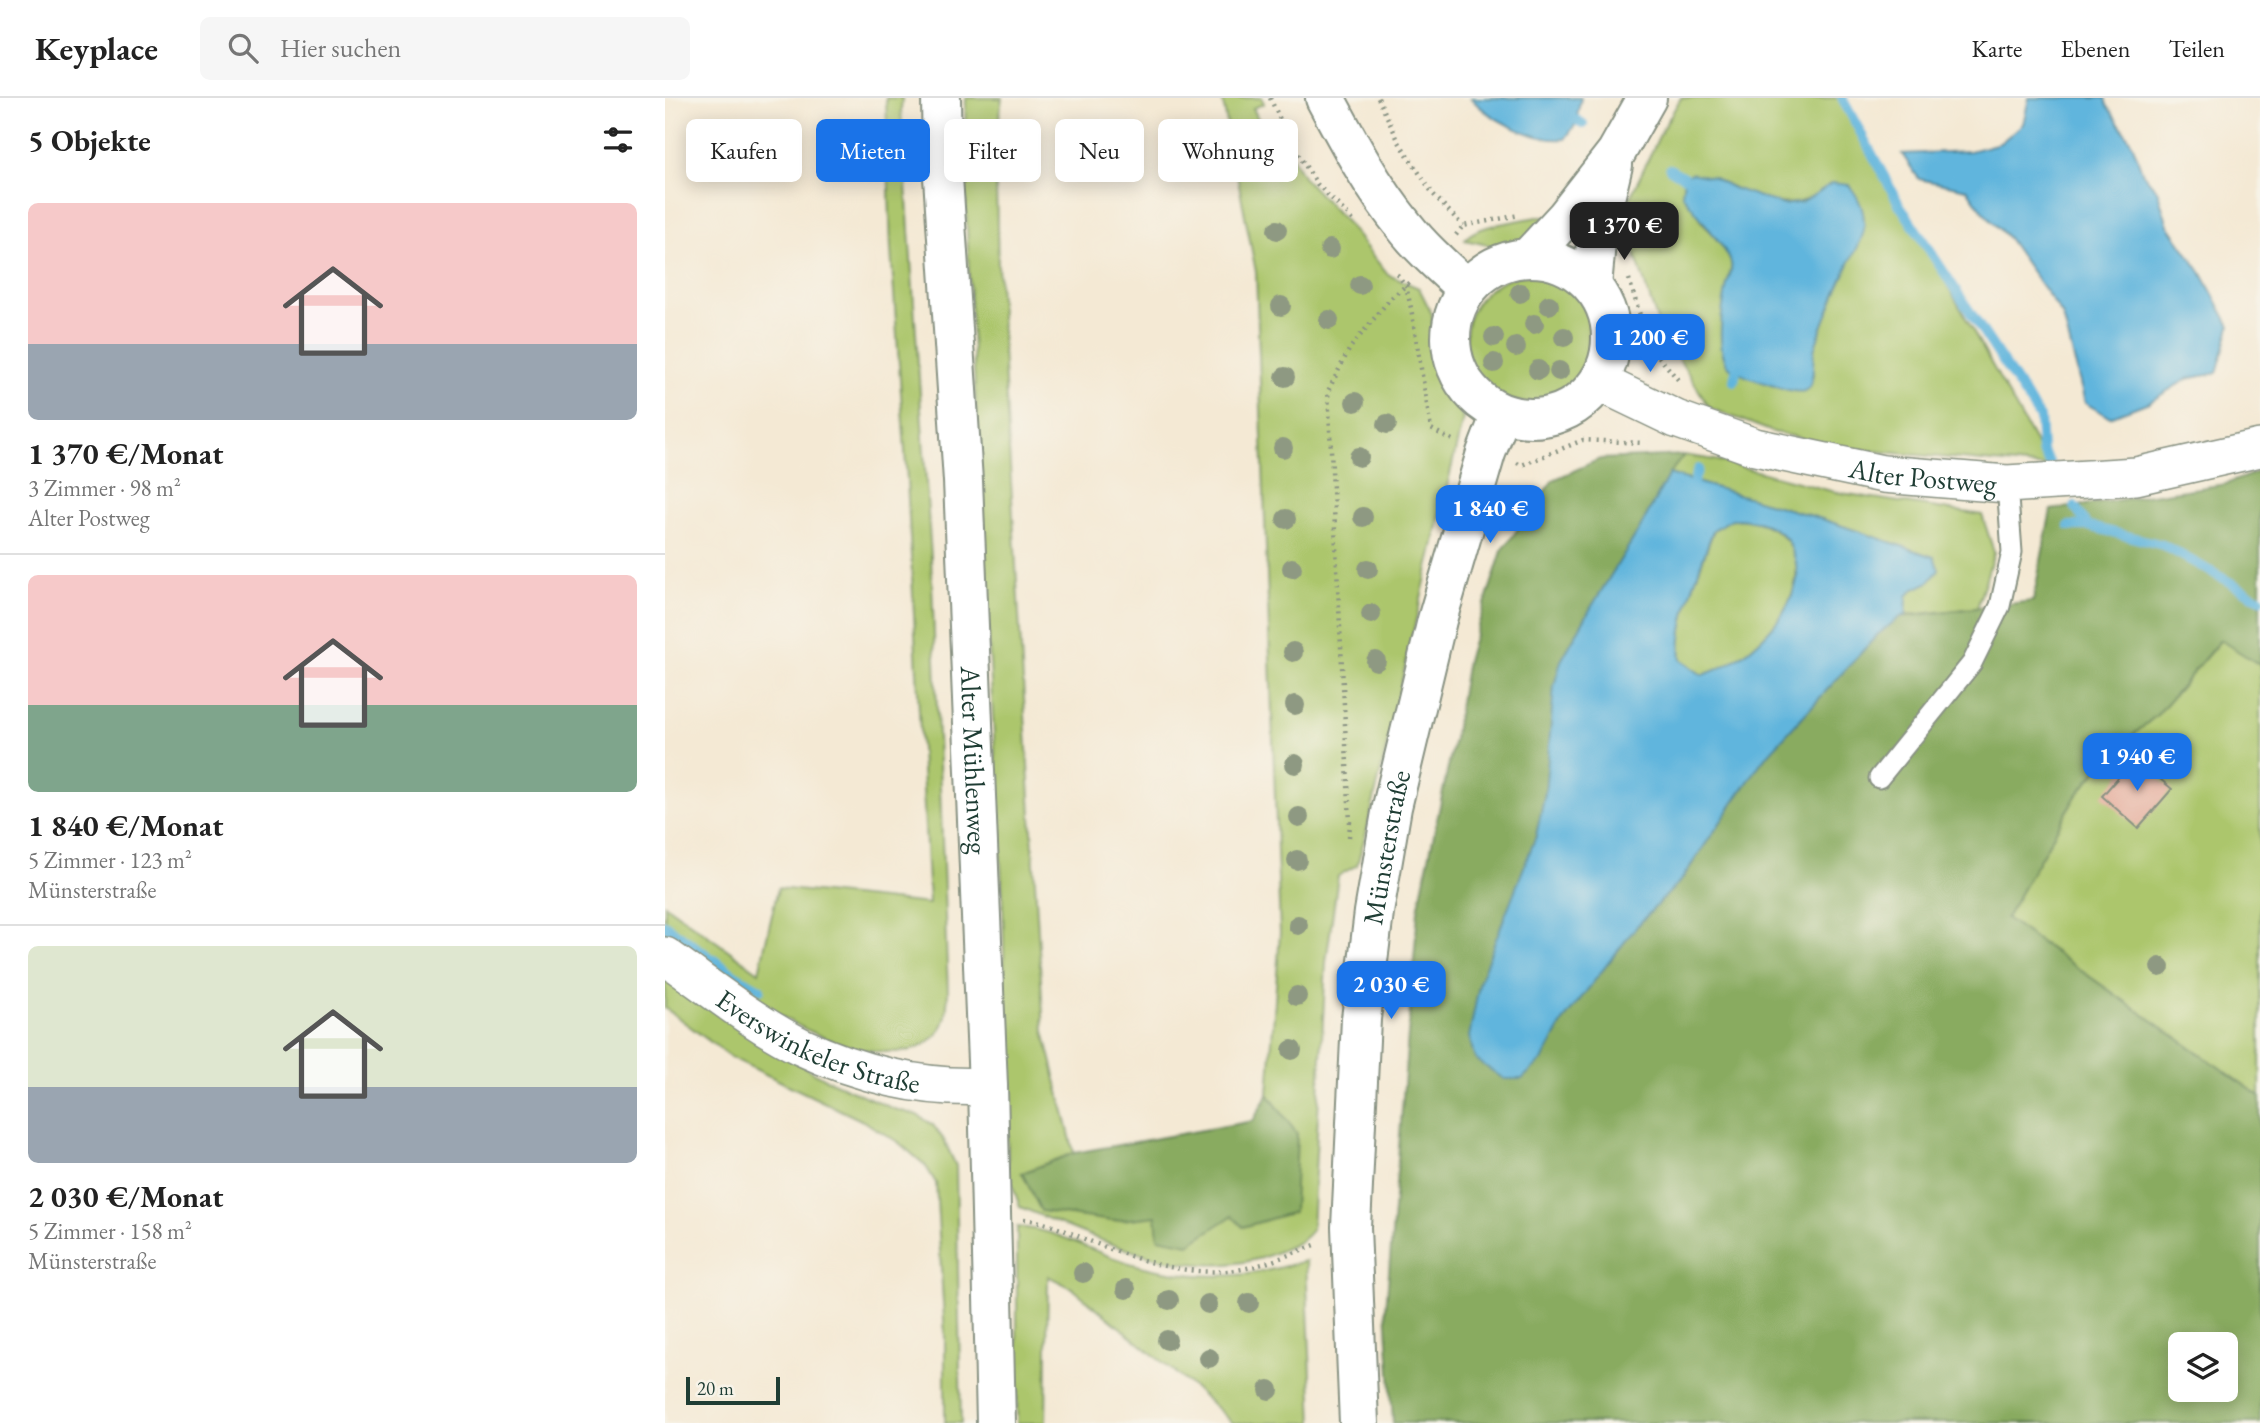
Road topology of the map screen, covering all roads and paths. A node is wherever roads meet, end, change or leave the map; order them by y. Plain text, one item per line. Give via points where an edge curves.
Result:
1 (941, 98) edge
2 (1270, 98) edge
3 (1325, 98) edge
4 (1378, 98) edge
5 (1647, 98) edge
6 (1357, 225) dead end
7 (1581, 225) junction
8 (1463, 226) junction
9 (1528, 258) junction
10 (1435, 260) junction
11 (1389, 265) dead end
12 (1406, 286) junction
13 (1592, 286) junction
14 (1467, 289) junction
15 (1599, 382) junction
16 (1501, 414) junction
17 (1676, 419) junction
18 (2260, 448) edge
19 (1486, 453) junction
20 (2007, 484) junction
21 (1879, 778) dead end
22 (1347, 850) dead end
23 (665, 956) edge
24 (988, 1086) junction
25 (992, 1215) junction
26 (1321, 1256) dead end
27 (996, 1423) edge
28 (1359, 1423) edge

1 - 24 main road, Alter Mühlenweg via 964,495
2 - 6 path via 1317,184
3 - 10 main road via 1362,166
4 - 8 path via 1399,142 1433,194
5 - 7 main road
7 - 8 path via 1545,210
7 - 9 main road
7 - 13 main road
7 - 17 path via 1618,242 1649,345 1684,388
8 - 10 path
9 - 13 main road via 1574,270
9 - 14 main road via 1484,272
10 - 12 path
10 - 14 main road
11 - 12 path
12 - 19 path via 1431,429
12 - 22 path via 1350,348 1328,391 1350,823
13 - 15 main road via 1605,308 1611,333 1609,358
14 - 16 main road via 1455,310 1450,335 1453,359 1471,392
15 - 16 main road via 1580,402 1556,415 1529,419
15 - 17 street, Alter Postweg
16 - 19 main road, Münsterstraße
17 - 19 path via 1670,444 1583,440 1522,465
17 - 20 street, Alter Postweg via 1755,447 1883,474
18 - 20 street, Alter Postweg via 2136,475
19 - 28 main road, Münsterstraße via 1437,621 1392,807 1374,912 1361,1019 1351,1227
20 - 21 lane via 2012,552 2000,606 1972,663
23 - 24 street, Everswinkeler Straße via 798,1045 844,1065 914,1082
24 - 25 main road, Alter Mühlenweg
25 - 26 path via 1031,1219 1171,1267 1208,1271 1246,1268 1320,1243
25 - 27 main road, Alter Mühlenweg

